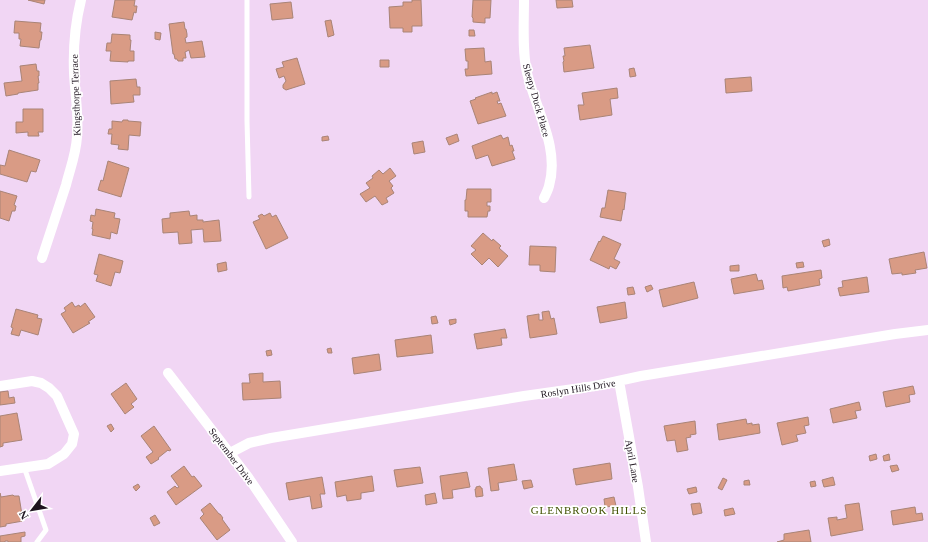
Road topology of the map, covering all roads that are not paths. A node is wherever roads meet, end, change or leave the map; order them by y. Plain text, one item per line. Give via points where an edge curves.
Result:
1 (81, 0) edge
2 (247, 0) edge
3 (524, 0) edge
4 (249, 197) dead end
5 (544, 198) dead end
6 (42, 258) dead end
7 (928, 330) edge
8 (168, 373) dead end
9 (619, 381) junction
10 (0, 386) edge
11 (230, 453) junction
12 (24, 467) junction
13 (0, 471) edge
14 (37, 542) edge
15 (292, 542) edge
16 (646, 542) edge

1 - 6 street, Kingsthorpe Terrace via 74,47 77,138 73,160
2 - 4 lane
3 - 5 street, Sleepy Duck Place via 527,74 550,143 552,157 549,186
7 - 9 street, Roslyn Hills Drive via 872,337
8 - 11 street, September Drive
9 - 11 street, Roslyn Hills Drive via 271,438 249,443
9 - 16 street, April Lane
10 - 12 street via 32,381 49,388 57,396 74,434 72,444 64,454 48,464
11 - 15 street, September Drive
12 - 13 street
12 - 14 lane via 46,530

